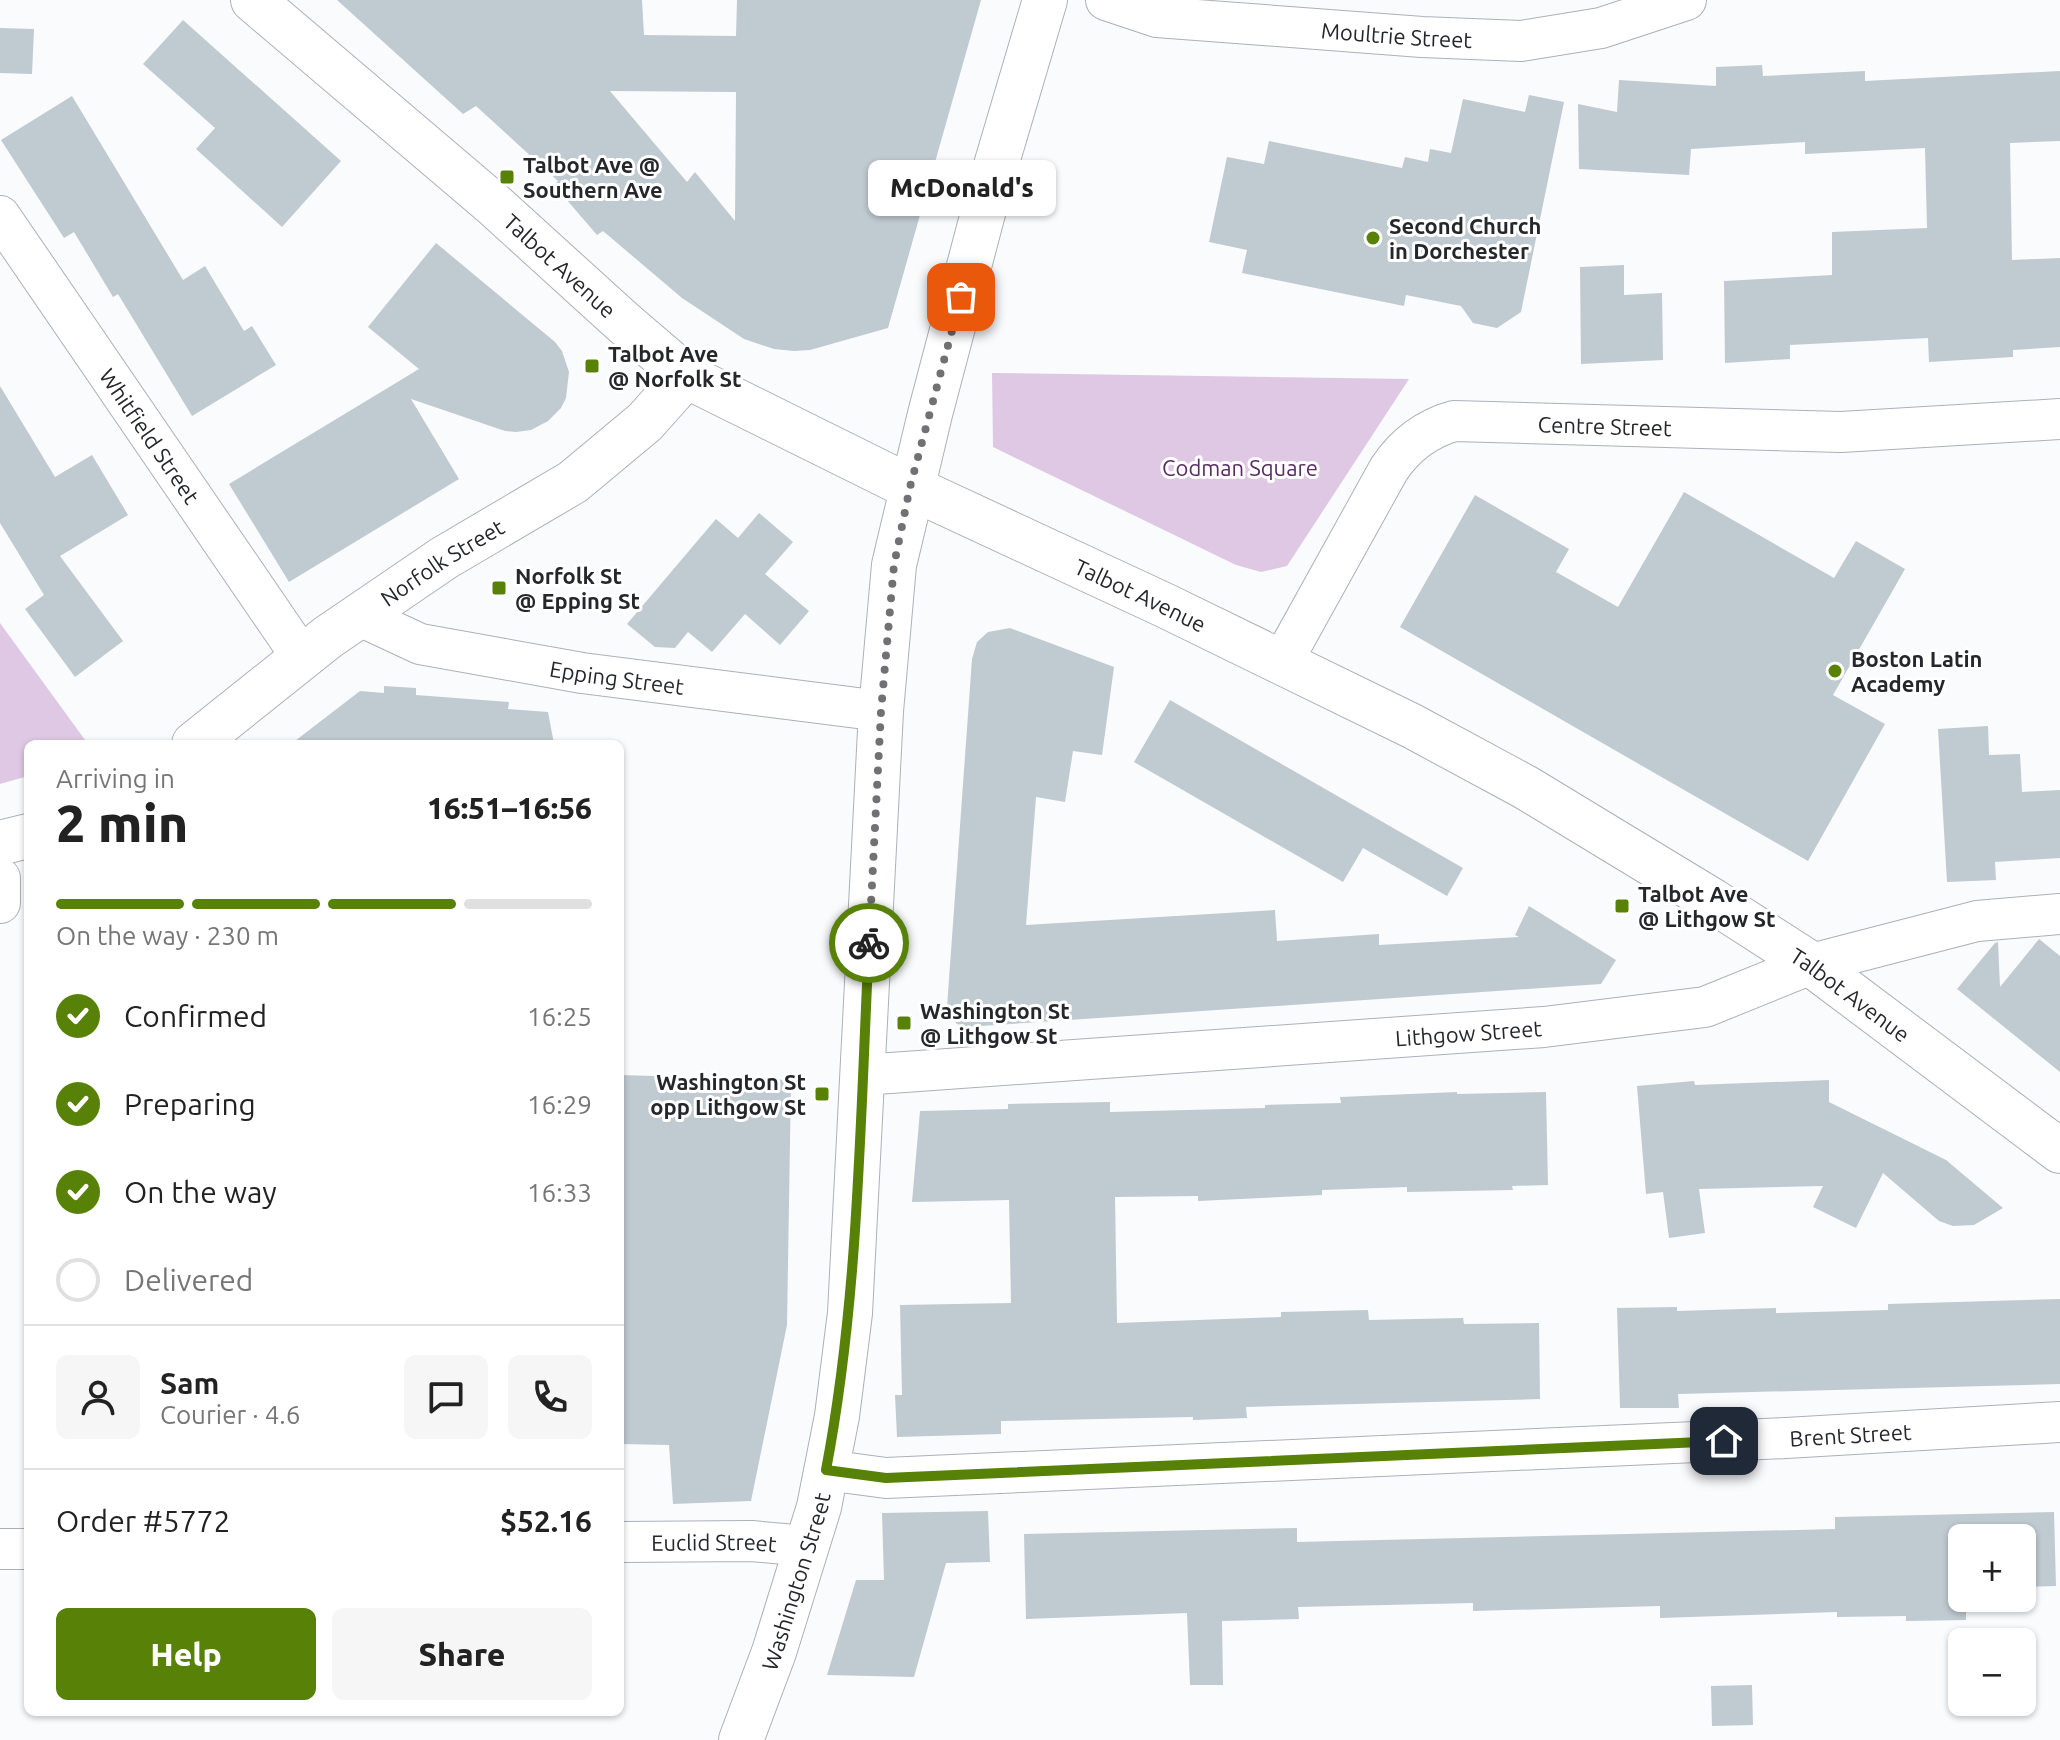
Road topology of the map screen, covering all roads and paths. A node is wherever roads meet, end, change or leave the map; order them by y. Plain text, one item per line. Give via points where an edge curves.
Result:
1 (253, 0) edge
2 (1045, 0) edge
3 (1106, 0) edge
4 (1686, 0) edge
5 (0, 216) edge
6 (686, 376) junction
7 (2060, 419) edge
8 (910, 487) junction
9 (360, 616) junction
10 (301, 656) junction
11 (1282, 662) junction
12 (881, 711) junction
13 (199, 740) edge
14 (24, 837) edge
15 (0, 843) edge
16 (0, 878) edge
17 (0, 903) edge
18 (2060, 914) edge
19 (1811, 964) junction
20 (862, 1075) junction
21 (2060, 1151) edge
22 (2060, 1422) edge
23 (826, 1470) junction
24 (624, 1542) edge
25 (807, 1546) junction
26 (0, 1549) edge
27 (24, 1549) edge
28 (741, 1740) edge

1 - 6 main road, Talbot Avenue
2 - 8 main road, Washington Street
3 - 4 street, Moultrie Street via 1157,17 1521,41 1601,28
5 - 10 street, Whitfield Street
6 - 8 main road, Talbot Avenue
6 - 9 main road, Norfolk Street via 645,422 573,482 444,558
7 - 11 street, Centre Street via 1841,432 1467,419 1442,424 1408,446 1389,469
8 - 11 main road, Talbot Avenue
8 - 12 main road, Washington Street via 894,565
9 - 10 main road, Norfolk Street
9 - 12 street, Epping Street via 420,644 582,673
10 - 13 main road, Norfolk Street
11 - 19 main road, Talbot Avenue via 1525,787
12 - 20 main road, Washington Street
14 - 15 main road
16 - 17 street
18 - 19 street, Lithgow Street via 1977,921
19 - 20 street, Lithgow Street via 1705,1007 1558,1025
19 - 21 main road, Talbot Avenue
20 - 23 main road, Washington Street via 850,1313
22 - 23 street, Brent Street via 948,1476 886,1478
23 - 25 main road, Washington Street
24 - 25 street, Euclid Street
25 - 28 main road, Washington Street
26 - 27 street

